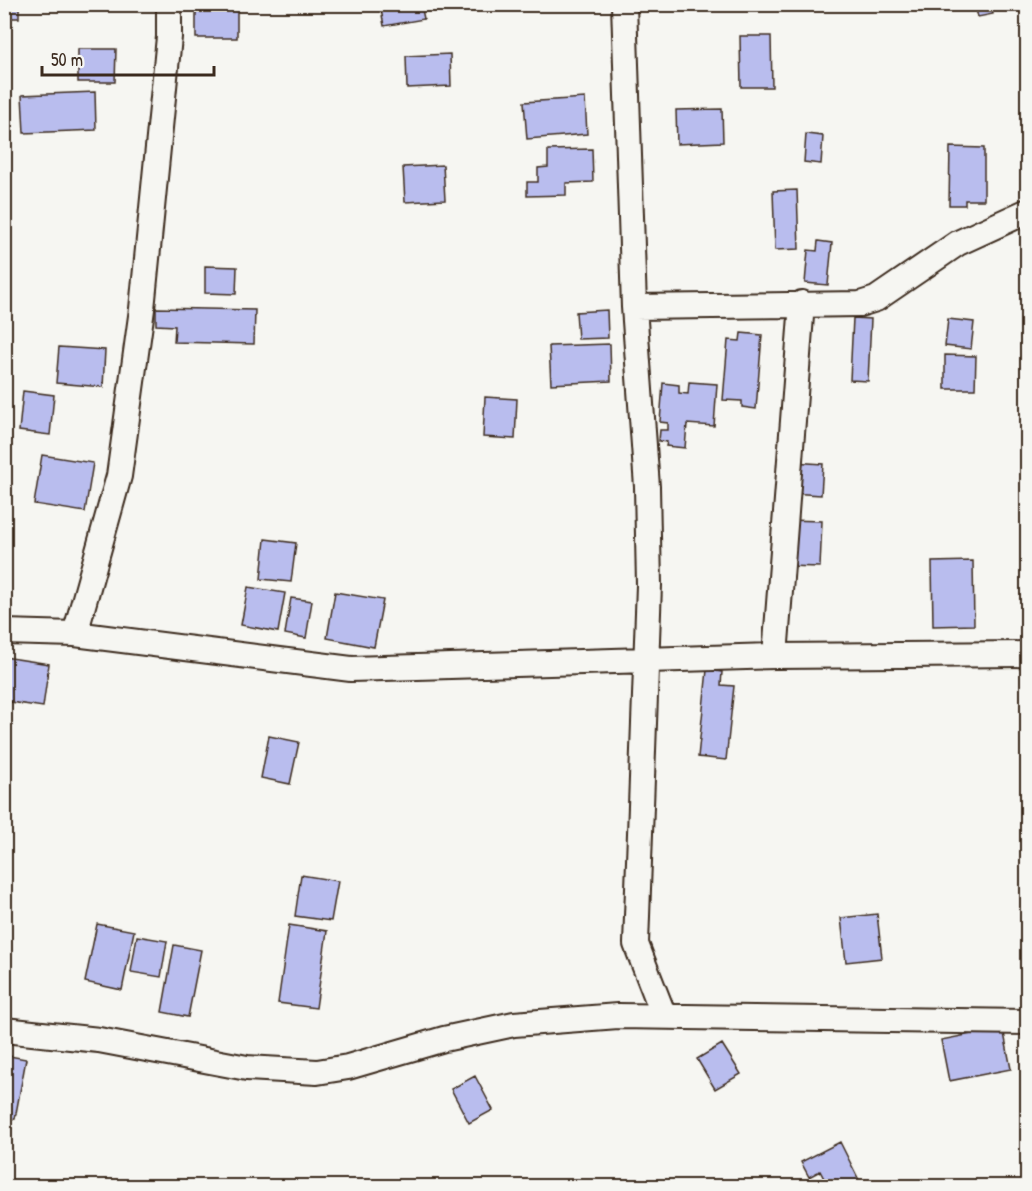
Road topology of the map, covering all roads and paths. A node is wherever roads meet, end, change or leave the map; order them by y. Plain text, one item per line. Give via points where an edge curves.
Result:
1 (169, 4) edge
2 (624, 4) edge
3 (1028, 211) edge
4 (802, 303) junction
5 (634, 307) junction
6 (4, 632) edge
7 (75, 634) junction
8 (1028, 654) edge
9 (775, 656) junction
10 (646, 661) junction
11 (664, 1016) junction
12 (1028, 1022) edge
13 (4, 1030) edge

1 - 7 street via 142,309 119,476
2 - 5 street
3 - 4 street via 958,243 876,299 844,305
4 - 5 street
4 - 9 street
5 - 10 street via 647,487
6 - 7 street
7 - 10 street via 351,669
8 - 9 street
9 - 10 street
10 - 11 street via 636,944
11 - 12 street
11 - 13 street via 514,1024 317,1072 247,1068 99,1040

